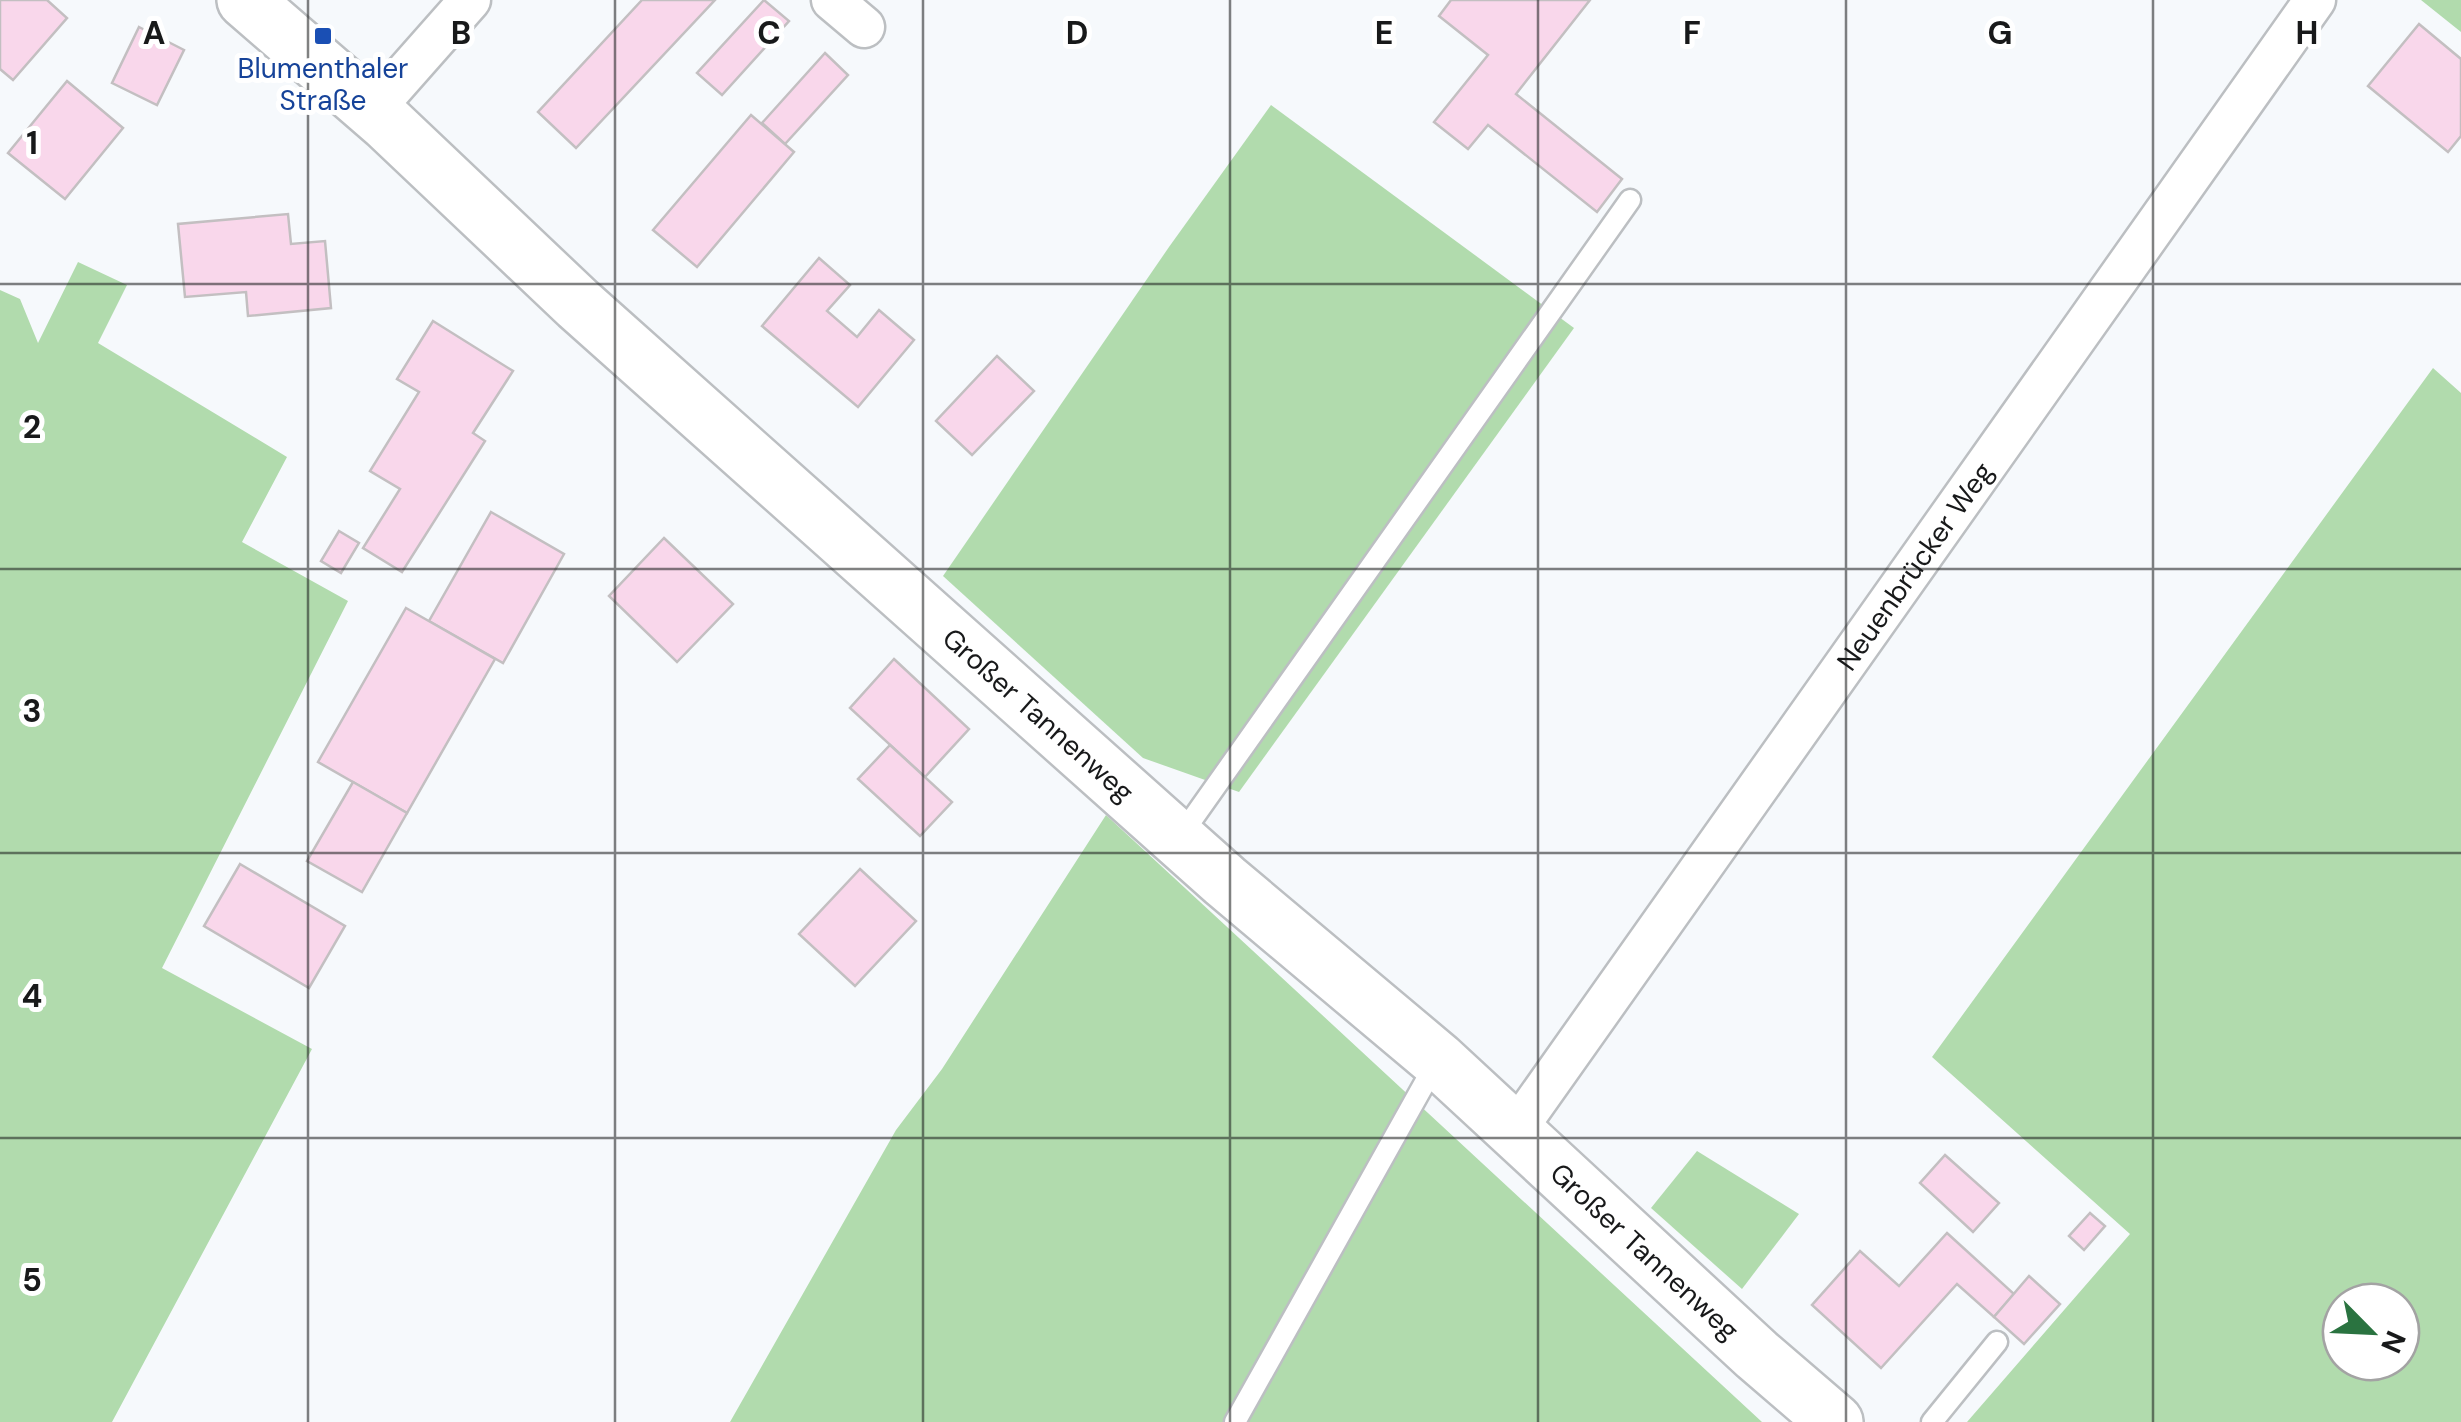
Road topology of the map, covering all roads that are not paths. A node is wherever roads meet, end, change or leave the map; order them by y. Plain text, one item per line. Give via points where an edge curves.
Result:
1 (244, 0) edge
2 (470, 0) edge
3 (832, 0) edge
4 (2315, 0) edge
5 (864, 27) dead end
6 (372, 112) junction
7 (1630, 200) dead end
8 (1178, 839) junction
9 (1438, 1060) junction
10 (1515, 1131) junction
11 (1997, 1342) dead end
12 (1236, 1422) edge
13 (1835, 1422) edge
14 (1932, 1422) edge

1 - 6 street, Großer Tannenweg
2 - 6 street
3 - 5 street
4 - 10 street, Neuenbrücker Weg
6 - 8 street, Großer Tannenweg
7 - 8 lane
8 - 9 street, Großer Tannenweg
9 - 10 street, Großer Tannenweg
9 - 12 lane
10 - 13 street, Großer Tannenweg
11 - 14 lane

